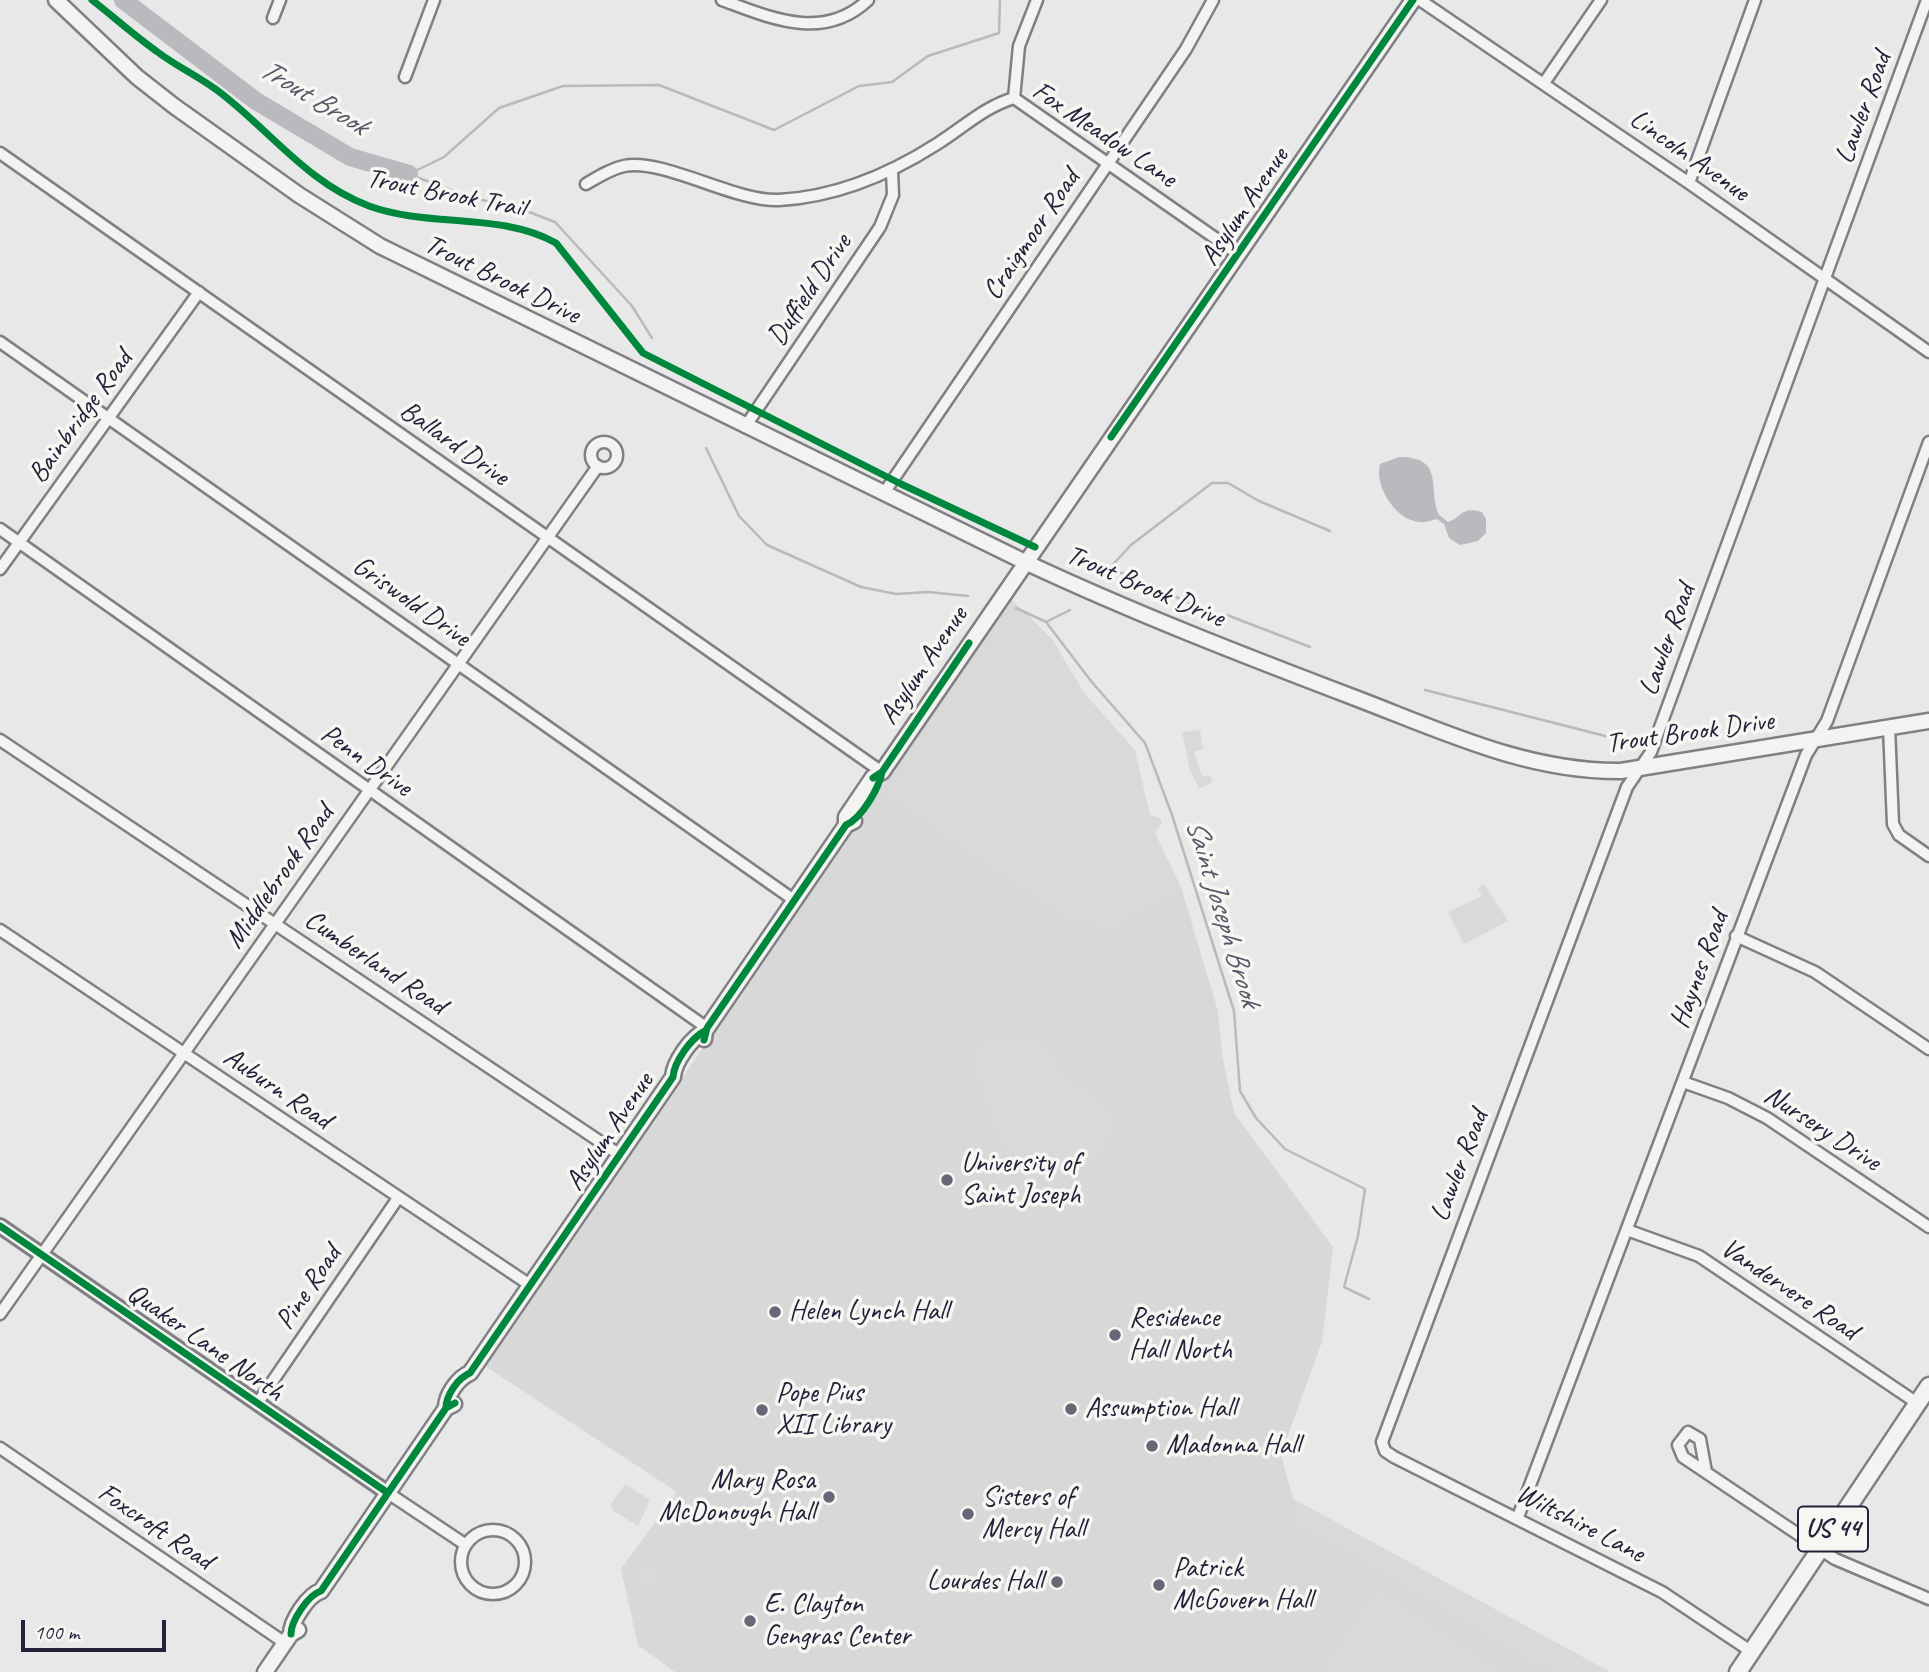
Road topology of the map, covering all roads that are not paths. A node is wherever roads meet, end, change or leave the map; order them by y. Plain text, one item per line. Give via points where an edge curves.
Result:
1 (56, 0) edge
2 (280, 0) edge
3 (434, 0) edge
4 (722, 0) edge
5 (868, 0) edge
6 (1037, 0) edge
7 (1213, 0) edge
8 (1413, 0) edge
9 (1420, 0) edge
10 (1601, 0) edge
11 (1755, 0) edge
12 (1927, 0) edge
13 (273, 18) dead end
14 (405, 77) dead end
15 (1544, 83) junction
16 (1014, 98) junction
17 (0, 153) edge
18 (1107, 164) junction
19 (892, 171) junction
20 (1689, 183) junction
21 (586, 184) dead end
22 (1238, 254) junction
23 (1825, 280) junction
24 (199, 292) junction
25 (0, 342) edge
26 (1929, 352) edge
27 (109, 418) junction
28 (745, 427) junction
29 (1929, 442) edge
30 (598, 466) dead end
31 (884, 493) junction
32 (0, 530) edge
33 (548, 538) junction
34 (19, 543) junction
35 (1025, 562) junction
36 (0, 569) edge
37 (460, 663) junction
38 (1929, 721) edge
39 (1889, 727) junction
40 (0, 740) edge
41 (1815, 740) junction
42 (1641, 768) junction
43 (882, 772) junction
44 (369, 790) junction
45 (1929, 856) edge
46 (794, 900) junction
47 (276, 924) junction
48 (0, 930) edge
49 (1736, 936) junction
50 (706, 1029) junction
51 (1929, 1049) edge
52 (183, 1053) junction
53 (1683, 1082) junction
54 (620, 1155) junction
55 (398, 1198) junction
56 (0, 1226) edge
57 (1929, 1227) edge
58 (1627, 1230) junction
59 (41, 1256) junction
60 (530, 1285) junction
61 (0, 1314) edge
62 (1929, 1386) edge
63 (1917, 1403) junction
64 (257, 1404) junction
65 (1382, 1446) joint
66 (0, 1448) edge
67 (1706, 1472) dead end
68 (388, 1493) junction
69 (1518, 1517) junction
70 (466, 1545) junction
71 (1820, 1548) junction
72 (1929, 1599) edge
73 (288, 1638) junction
74 (1752, 1652) junction
75 (265, 1672) edge
76 (1738, 1672) edge

1 - 28 main road, Trout Brook Drive via 137,78 345,226
2 - 13 street
3 - 14 street
4 - 5 street via 803,25 837,19
6 - 16 street via 1019,46
7 - 18 street, Craigmoor Road via 1186,49
8 - 22 main road, Asylum Avenue
9 - 15 street, Lincoln Avenue
10 - 15 street
11 - 20 street
12 - 23 street, Lawler Road
15 - 20 street, Lincoln Avenue
16 - 18 street, Fox Meadow Lane
16 - 19 street, Fox Meadow Lane via 985,109
17 - 24 street, Ballard Drive
18 - 22 street, Fox Meadow Lane
18 - 31 street, Craigmoor Road
19 - 21 street, Fox Meadow Lane via 832,191 778,200 634,165
19 - 28 street, Duffield Drive via 893,195 880,227
20 - 23 street, Lincoln Avenue
22 - 35 main road, Asylum Avenue
23 - 26 street, Lincoln Avenue
23 - 42 street, Lawler Road via 1651,752
24 - 27 street, Bainbridge Road
24 - 33 street, Ballard Drive
25 - 27 street, Griswold Drive
27 - 34 street, Bainbridge Road
27 - 37 street, Griswold Drive
28 - 31 main road, Trout Brook Drive
29 - 41 street, Haynes Road via 1827,720
30 - 33 street, Middlebrook Road
31 - 35 main road, Trout Brook Drive
32 - 34 street, Penn Drive
33 - 37 street, Middlebrook Road
33 - 43 street, Ballard Drive
34 - 36 street, Bainbridge Road
34 - 44 street, Penn Drive
35 - 42 main road, Trout Brook Drive via 1132,612 1518,759 1574,770
35 - 43 main road, Asylum Avenue
37 - 44 street, Middlebrook Road
37 - 46 street, Griswold Drive
38 - 39 main road, Trout Brook Drive
39 - 41 main road, Trout Brook Drive
39 - 45 street via 1893,824 1899,835
40 - 47 street, Cumberland Road
41 - 42 main road, Trout Brook Drive
41 - 49 street, Haynes Road via 1805,755
42 - 65 street, Lawler Road via 1628,787
43 - 46 main road, Asylum Avenue via 853,822 846,825
44 - 47 street, Middlebrook Road
44 - 50 street, Penn Drive
46 - 50 main road, Asylum Avenue
47 - 52 street, Middlebrook Road
47 - 54 street, Cumberland Road
48 - 52 street, Auburn Road
49 - 51 street via 1815,972
49 - 53 street, Haynes Road
50 - 54 main road, Asylum Avenue via 704,1040 681,1074 673,1077
52 - 55 street, Auburn Road
52 - 59 street, Middlebrook Road
53 - 57 street, Nursery Drive via 1737,1101 1767,1118
53 - 58 street, Haynes Road
54 - 60 main road, Asylum Avenue
55 - 60 street, Auburn Road
55 - 64 street, Pine Road
56 - 59 street, Quaker Lane North
58 - 63 street, Vandervere Road via 1699,1256
58 - 69 street, Haynes Road
59 - 61 street, Middlebrook Road
59 - 64 street, Quaker Lane North
60 - 68 main road, Asylum Avenue via 470,1373 470,1381
62 - 63 highway, US 44
63 - 71 highway, US 44
64 - 68 street, Quaker Lane North
65 - 69 street, Wiltshire Lane via 1394,1457
66 - 73 street, Foxcroft Road
67 - 71 street
68 - 70 street
68 - 73 main road, Asylum Avenue via 299,1630
69 - 74 street, Wiltshire Lane via 1662,1592
70 - 70 street via 461,1570 478,1591 503,1593 522,1577 523,1552 510,1535 486,1531
71 - 72 street via 1842,1563
71 - 74 highway, US 44
73 - 75 main road, Asylum Avenue
74 - 76 highway, US 44

